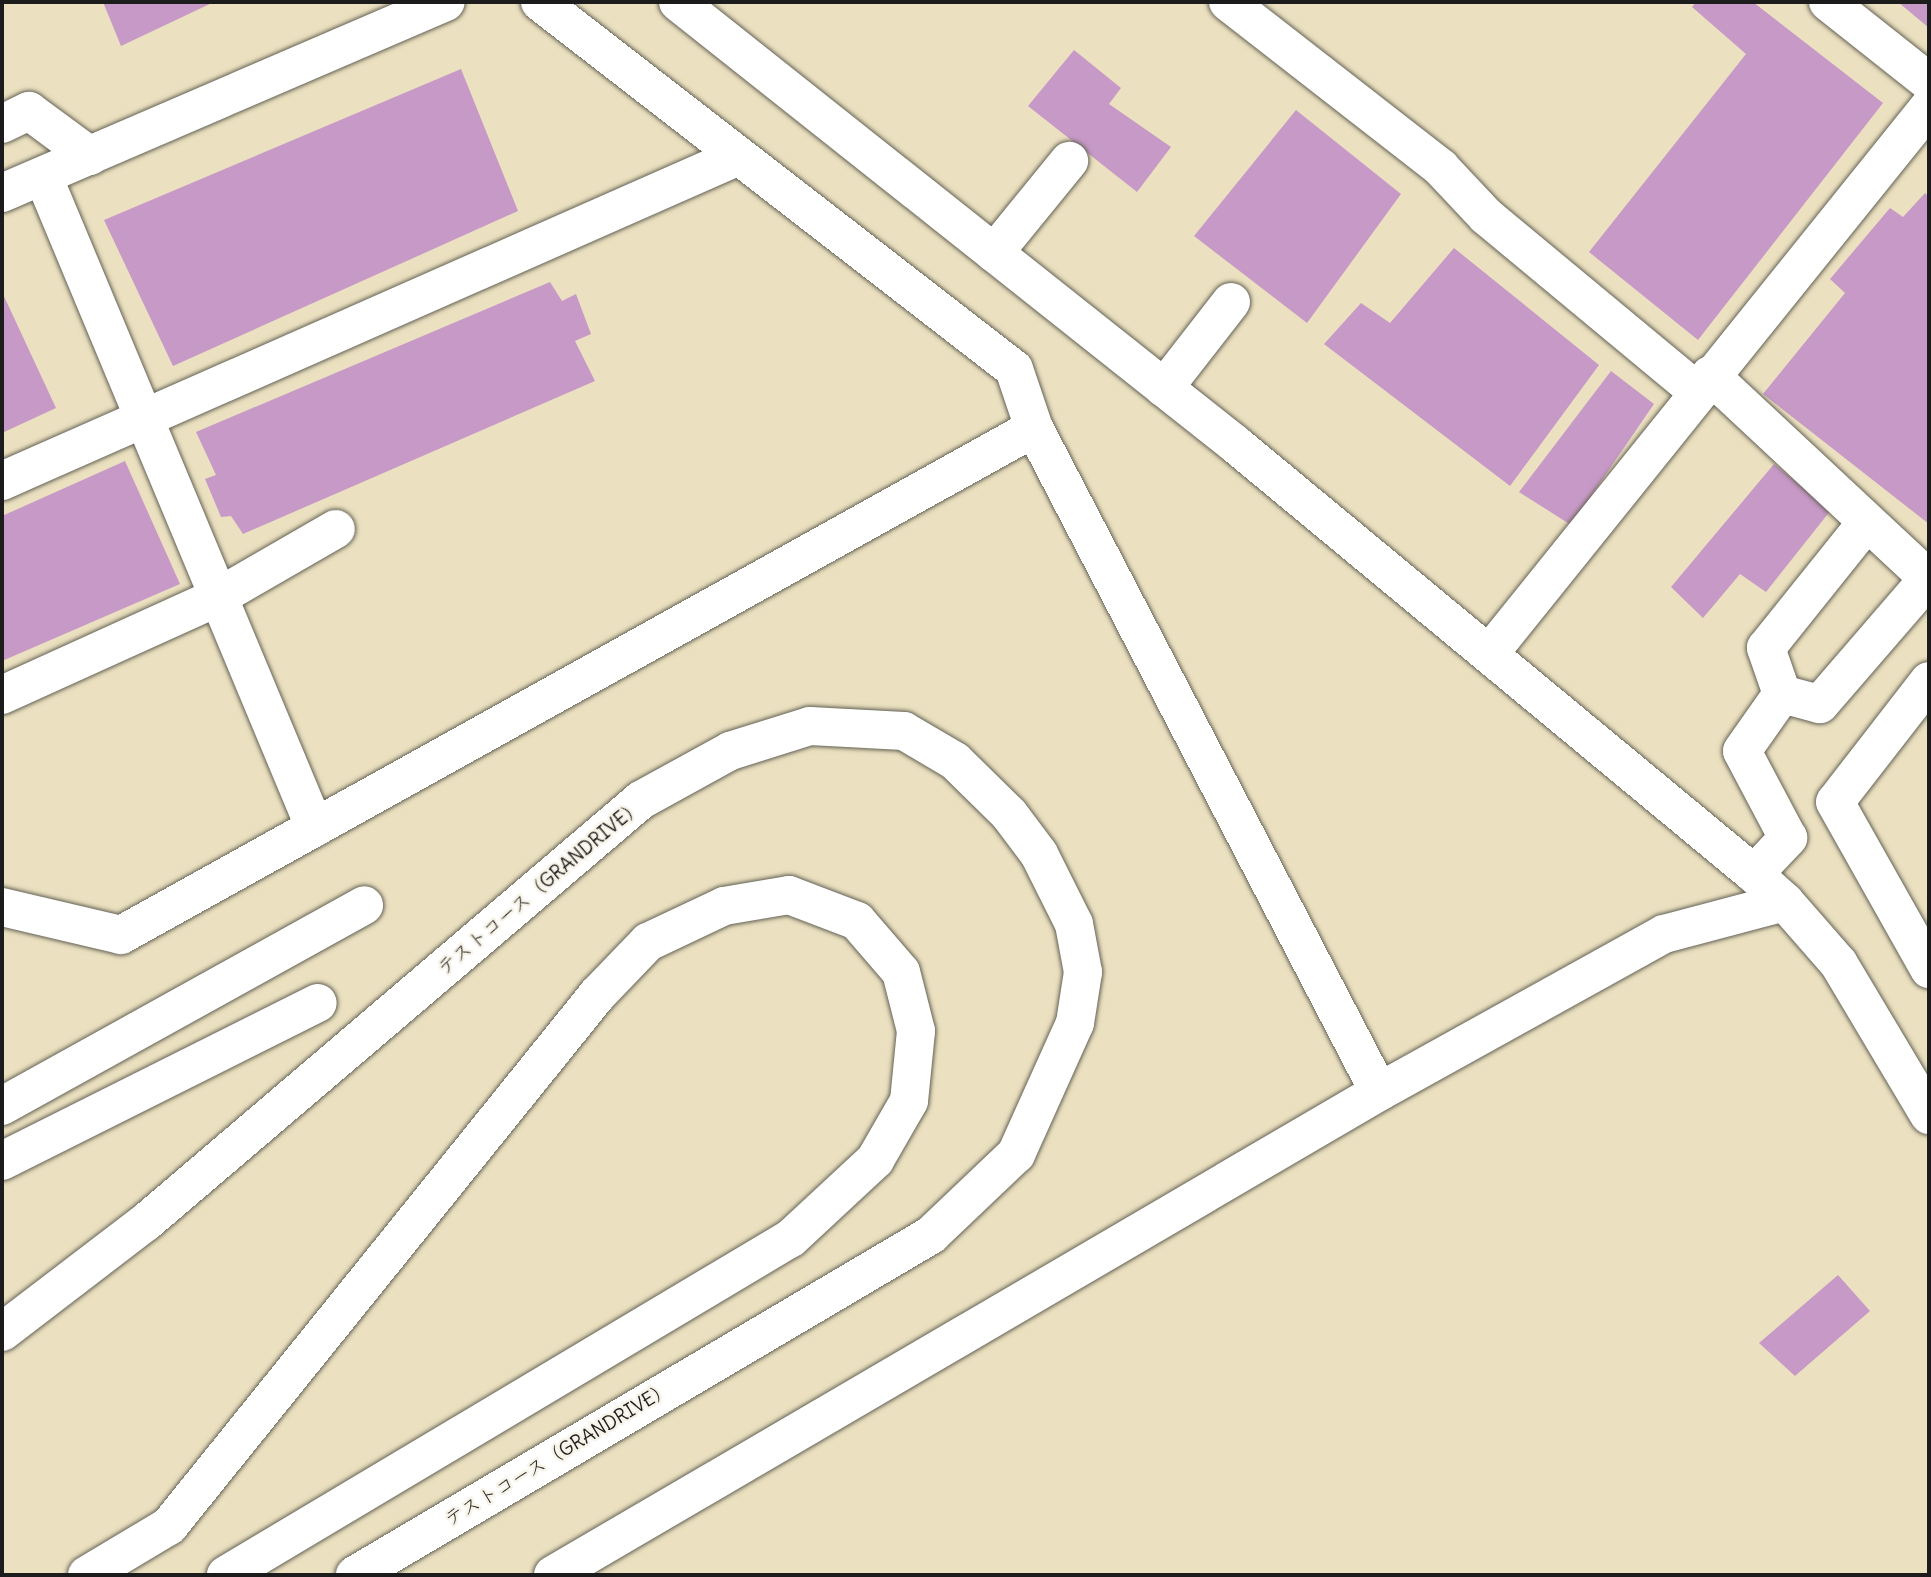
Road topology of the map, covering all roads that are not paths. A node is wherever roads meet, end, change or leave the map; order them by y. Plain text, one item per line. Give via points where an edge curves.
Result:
1 (446, 2) edge
2 (540, 2) edge
3 (678, 2) edge
4 (1228, 2) edge
5 (1828, 2) edge
6 (1929, 82) edge
7 (1929, 107) edge
8 (2, 124) edge
9 (90, 156) junction
10 (739, 156) junction
11 (1069, 161) dead end
12 (43, 176) junction
13 (2, 193) edge
14 (994, 253) junction
15 (1231, 302) dead end
16 (1703, 383) junction
17 (1164, 388) junction
18 (144, 418) junction
19 (1034, 428) junction
20 (2, 481) edge
21 (1866, 523) junction
22 (336, 529) dead end
23 (1929, 579) edge
24 (218, 597) junction
25 (1489, 654) junction
26 (1929, 681) edge
27 (1782, 694) junction
28 (2, 695) edge
29 (315, 828) junction
30 (1754, 874) junction
31 (1786, 902) junction
32 (364, 905) dead end
33 (2, 907) edge
34 (1929, 969) edge
35 (318, 1003) dead end
36 (1379, 1092) junction
37 (2, 1106) edge
38 (1929, 1115) edge
39 (2, 1161) edge
40 (2, 1332) edge
41 (88, 1575) edge
42 (226, 1575) edge
43 (355, 1575) edge
44 (554, 1575) edge

1 - 9 street
2 - 10 street
3 - 14 street
4 - 16 street via 1441,168 1486,216
5 - 6 street
7 - 16 street
8 - 9 street via 29,111
9 - 12 street
10 - 18 street
10 - 19 street via 1014,369
11 - 14 street
12 - 13 street
12 - 18 street
14 - 17 street
15 - 17 street
16 - 21 street
16 - 25 street
17 - 25 street
18 - 20 street
18 - 24 street
19 - 29 street
19 - 36 street
21 - 23 street
21 - 27 street via 1766,648
22 - 24 street
23 - 27 street via 1820,704
24 - 28 street
24 - 29 street
25 - 30 street
26 - 34 street via 1835,802
27 - 30 street via 1742,751 1788,838
29 - 33 street via 121,935
30 - 31 street
31 - 36 street via 1664,934
31 - 38 street via 1839,964
32 - 37 street
35 - 39 street
36 - 44 street
40 - 43 street, テストコース（GRANDRIVE） via 146,1222 641,800 730,751 810,726 904,731 955,761 1009,814 1039,854 1074,924 1083,972 1075,1023 1016,1154 931,1235
41 - 42 street via 169,1526 597,995 648,942 724,905 789,895 857,921 901,972 916,1031 909,1101 875,1160 791,1238

